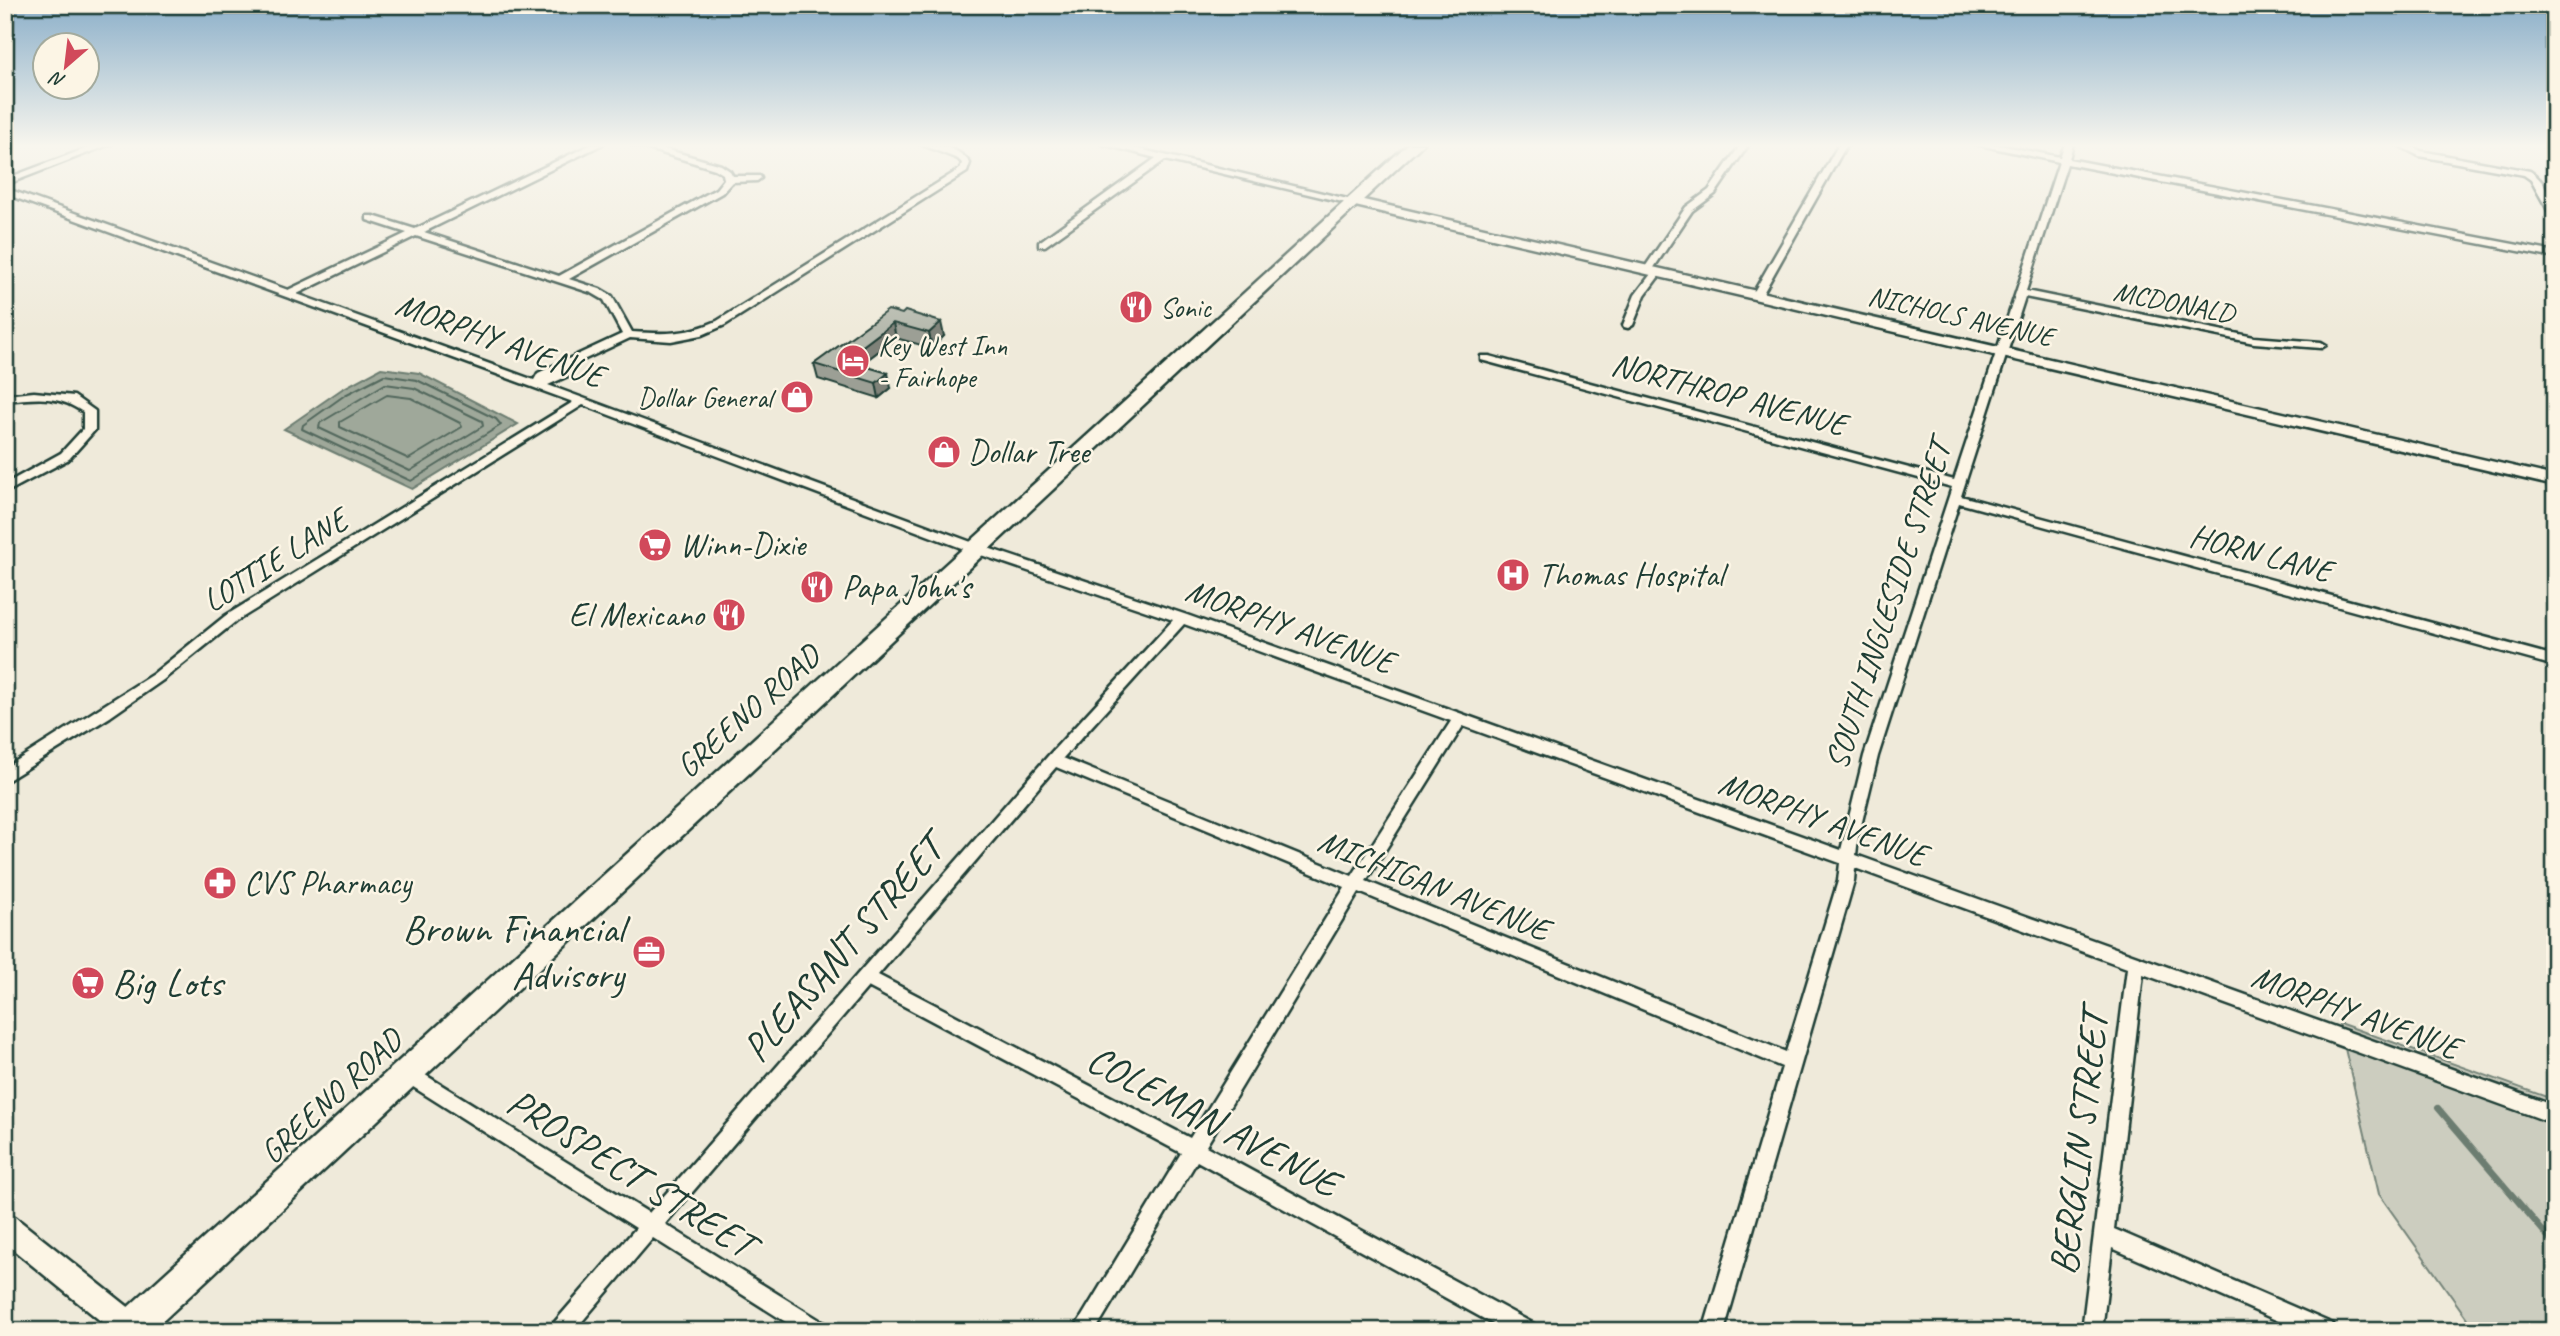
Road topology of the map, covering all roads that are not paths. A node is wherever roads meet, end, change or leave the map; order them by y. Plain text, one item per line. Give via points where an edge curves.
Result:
1 (47, 206) edge
2 (471, 206) edge
3 (691, 206) edge
4 (906, 206) edge
5 (1095, 206) edge
6 (1350, 206) edge
7 (1374, 206) edge
8 (1693, 206) edge
9 (1807, 206) edge
10 (2049, 206) edge
11 (2304, 206) edge
12 (370, 218) dead end
13 (416, 233) junction
14 (1042, 244) dead end
15 (2555, 255) edge
16 (1652, 271) junction
17 (561, 279) junction
18 (2020, 293) junction
19 (288, 294) junction
20 (1757, 295) junction
21 (1628, 325) dead end
22 (628, 335) junction
23 (2321, 345) dead end
24 (2001, 353) junction
25 (1485, 358) dead end
26 (537, 384) junction
27 (5, 398) edge
28 (582, 401) junction
29 (2555, 481) edge
30 (5, 489) edge
31 (1956, 491) junction
32 (977, 549) junction
33 (1182, 618) junction
34 (2555, 661) edge
35 (1460, 719) junction
36 (1053, 760) junction
37 (5, 776) edge
38 (1848, 860) junction
39 (1355, 884) junction
40 (2136, 964) junction
41 (865, 977) junction
42 (1793, 1063) junction
43 (408, 1074) junction
44 (2555, 1115) edge
45 (1193, 1149) junction
46 (5, 1226) edge
47 (649, 1227) junction
48 (2103, 1234) junction
49 (131, 1329) edge
50 (560, 1331) edge
51 (819, 1331) edge
52 (1083, 1331) edge
53 (1527, 1331) edge
54 (1713, 1331) edge
55 (2092, 1331) edge
56 (2326, 1331) edge

1 - 19 street, MORPHY AVENUE
2 - 13 street
3 - 17 street
4 - 22 street via 721,323 671,338
5 - 14 street
6 - 32 main road, GREENO ROAD
7 - 16 street, NICHOLS AVENUE
8 - 16 street
9 - 20 street
10 - 18 street, SOUTH INGLESIDE STREET
11 - 15 street
12 - 13 street
13 - 17 street
13 - 19 street
16 - 20 street, NICHOLS AVENUE
16 - 21 street
17 - 22 street via 608,298
18 - 23 street, MCDONALD via 2254,340
18 - 24 street, SOUTH INGLESIDE STREET
19 - 26 street, MORPHY AVENUE
20 - 24 street, NICHOLS AVENUE
22 - 26 street via 578,360 554,380
24 - 29 street, NICHOLS AVENUE
24 - 31 street, SOUTH INGLESIDE STREET
25 - 31 street, NORTHROP AVENUE
26 - 28 street, MORPHY AVENUE
27 - 30 street via 69,398 89,411 89,430 65,456
28 - 32 street, MORPHY AVENUE
28 - 37 street, LOTTIE LANE via 230,619 158,677
31 - 34 street, HORN LANE
31 - 38 street, SOUTH INGLESIDE STREET via 1871,756
32 - 33 street, MORPHY AVENUE
32 - 43 main road, GREENO ROAD
33 - 35 street, MORPHY AVENUE
33 - 36 street, PLEASANT STREET
35 - 38 street, MORPHY AVENUE
35 - 39 street
36 - 39 street, MICHIGAN AVENUE
36 - 41 street, PLEASANT STREET
38 - 40 street, MORPHY AVENUE
38 - 42 street, SOUTH INGLESIDE STREET via 1846,881
39 - 42 street, MICHIGAN AVENUE
39 - 45 street
40 - 44 street, MORPHY AVENUE
40 - 48 street, BERGLIN STREET
41 - 45 street, COLEMAN AVENUE
41 - 47 street, PLEASANT STREET
42 - 54 street, SOUTH INGLESIDE STREET
43 - 47 street, PROSPECT STREET
43 - 49 main road, GREENO ROAD
45 - 52 street
45 - 53 street, COLEMAN AVENUE
46 - 49 street
47 - 50 street, PLEASANT STREET
47 - 51 street, PROSPECT STREET
48 - 55 street, BERGLIN STREET
48 - 56 street

